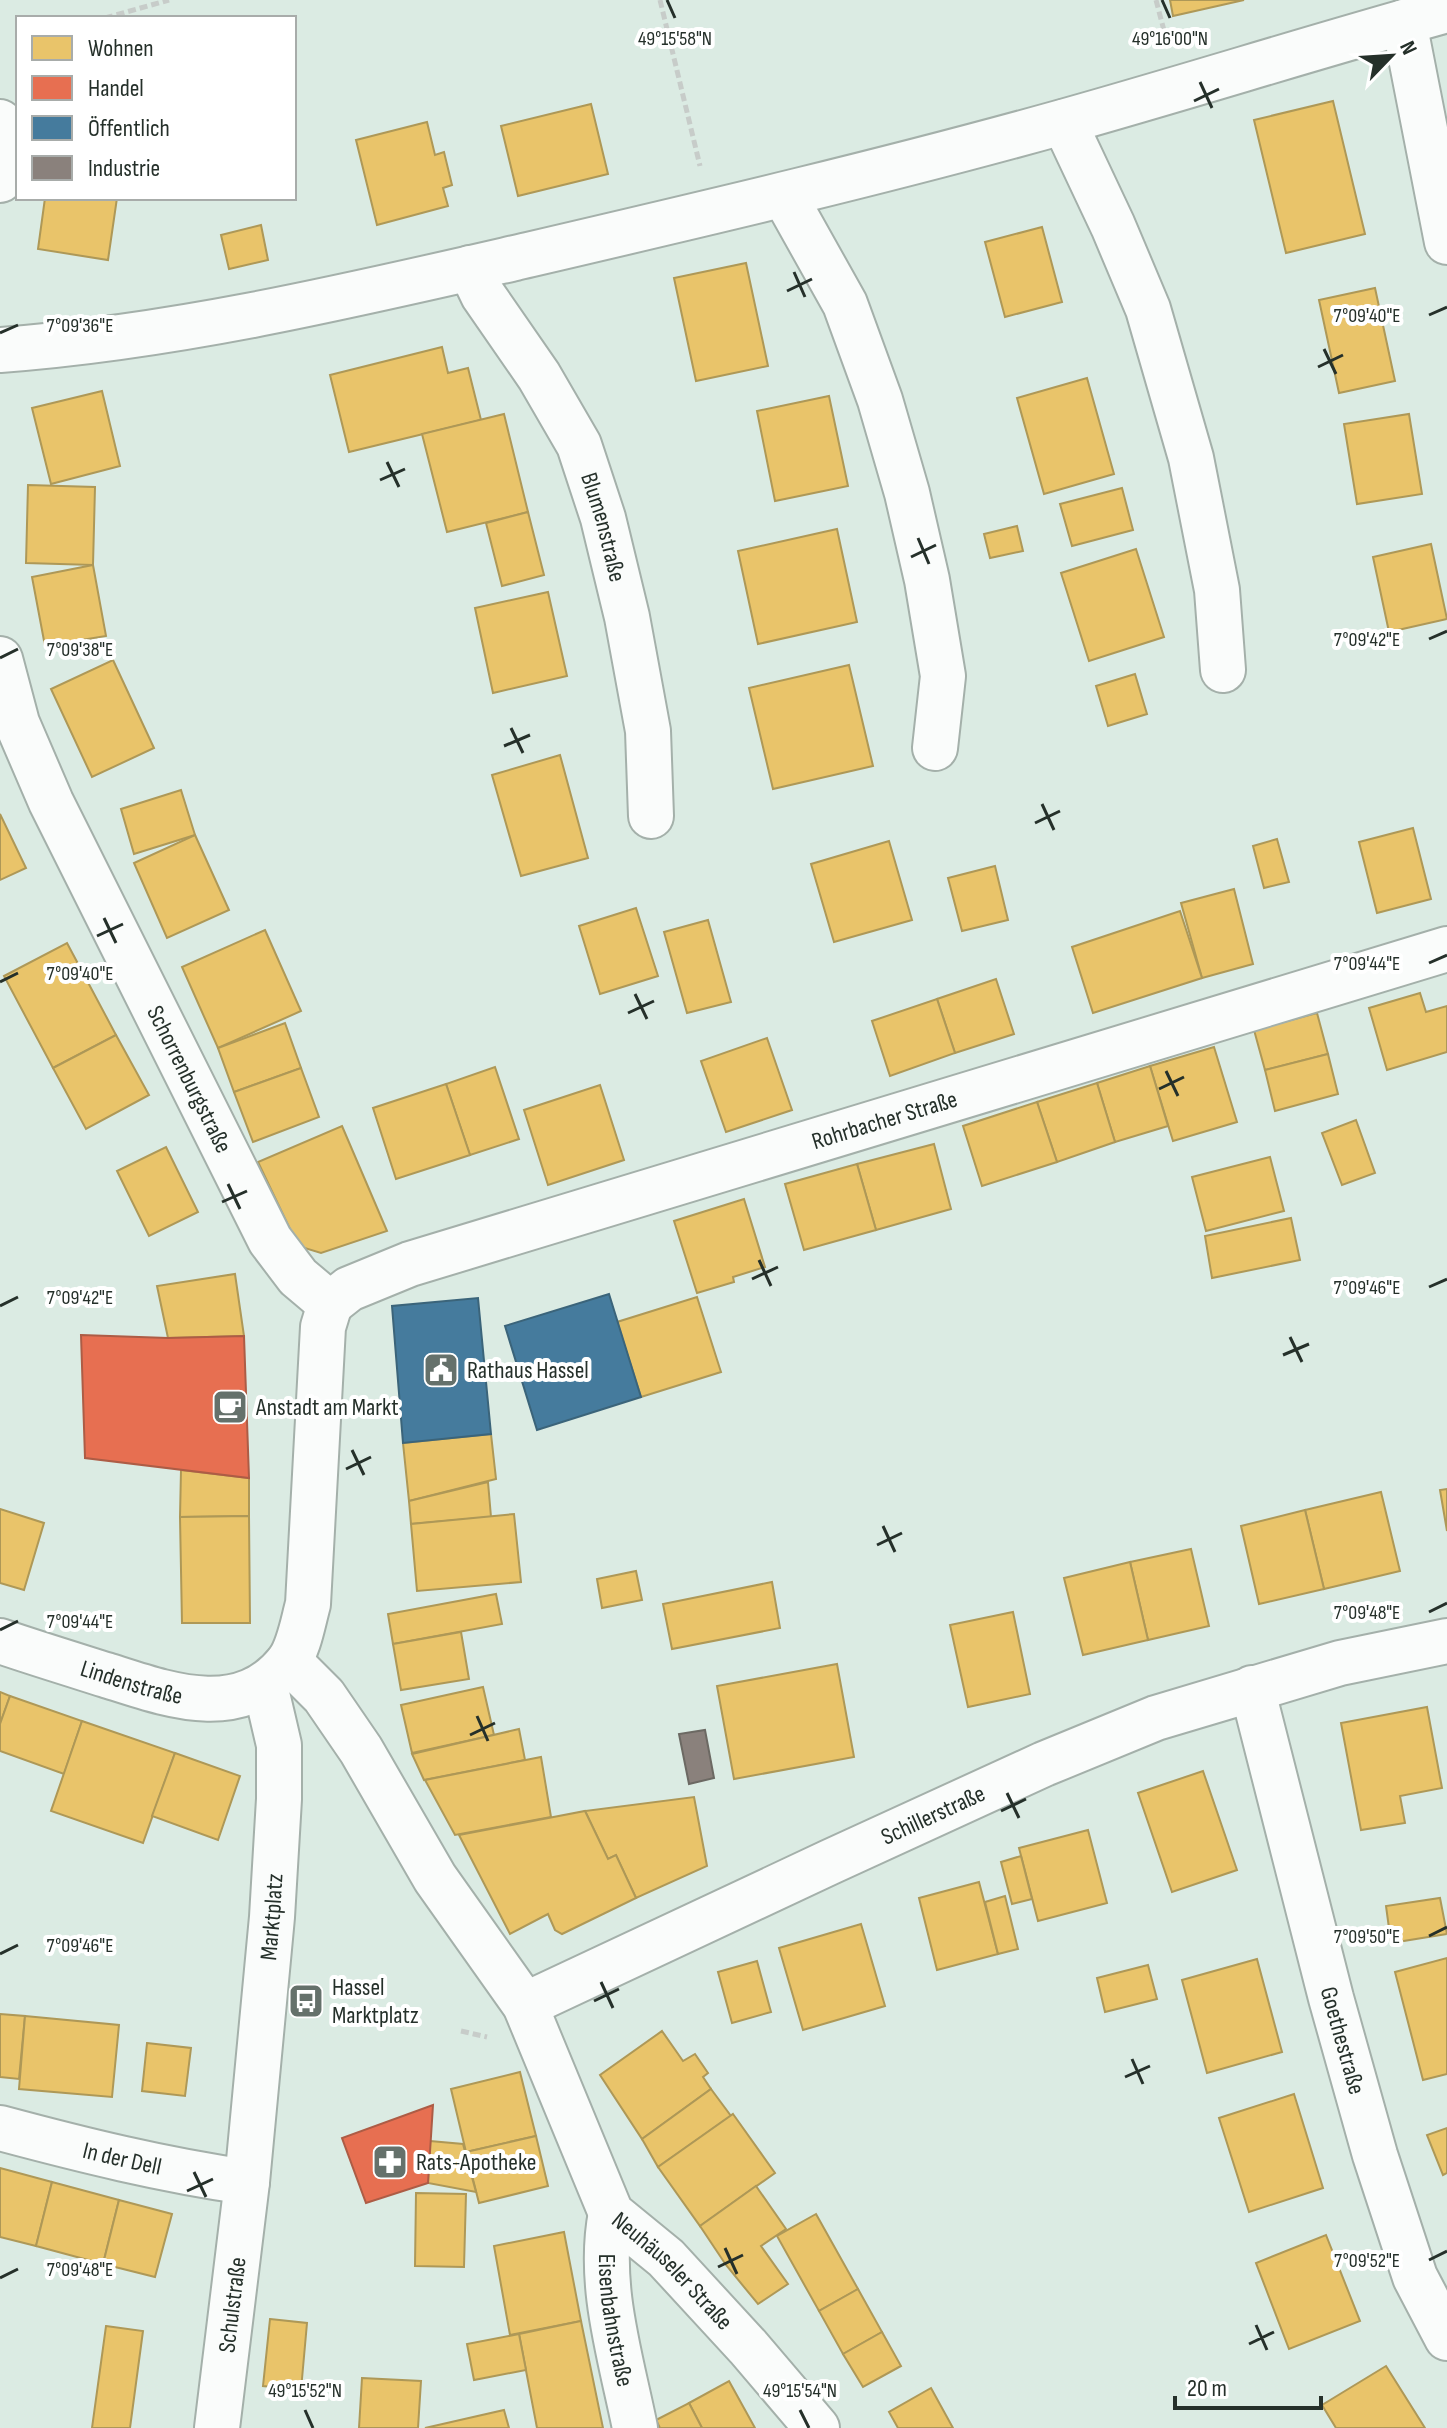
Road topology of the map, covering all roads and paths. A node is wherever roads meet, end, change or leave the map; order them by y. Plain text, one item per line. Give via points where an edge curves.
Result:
1 (169, 0) edge
2 (660, 0) edge
3 (1447, 10) edge
4 (112, 16) edge
5 (1404, 22) junction
6 (0, 122) edge
7 (1064, 122) junction
8 (0, 180) edge
9 (784, 195) junction
10 (711, 212) junction
11 (1447, 242) edge
12 (470, 268) junction
13 (0, 350) edge
14 (0, 659) edge
15 (1223, 670) dead end
16 (935, 748) dead end
17 (651, 816) dead end
18 (1447, 949) edge
19 (330, 1304) junction
20 (0, 1641) edge
21 (1447, 1641) edge
22 (277, 1673) junction
23 (1252, 1688) junction
24 (525, 2005) junction
25 (0, 2128) edge
26 (247, 2182) junction
27 (611, 2213) junction
28 (1447, 2338) edge
29 (217, 2428) edge
30 (635, 2428) edge
31 (817, 2428) edge

1 - 4 path
2 - 10 path
3 - 5 street
5 - 7 street
5 - 11 street
6 - 8 street
7 - 9 street
7 - 15 street via 1153,324 1194,473 1217,590
9 - 10 street
9 - 16 street via 845,304 907,493 943,676
10 - 12 street
12 - 13 street via 234,319
12 - 17 street, Blumenstraße via 579,445 599,504 648,731
14 - 19 street, Schorrenburgstraße via 17,723 51,802 270,1240 298,1277
18 - 19 street, Rohrbacher Straße via 410,1264 349,1289
19 - 22 street via 323,1327 308,1604 301,1632
20 - 22 street, Lindenstraße via 198,1699 231,1698
21 - 23 street, Schillerstraße
22 - 24 street via 324,1696 435,1878
22 - 26 street, Marktplatz via 279,1799
23 - 24 street, Schillerstraße via 1156,1718 1044,1764
23 - 28 street, Goethestraße via 1375,2155 1415,2277
24 - 27 street, Neuhäuseler Straße
25 - 26 street, In der Dell via 97,2155
26 - 29 street, Schulstraße
27 - 30 street, Eisenbahnstraße via 606,2272
27 - 31 street, Neuhäuseler Straße via 666,2258

